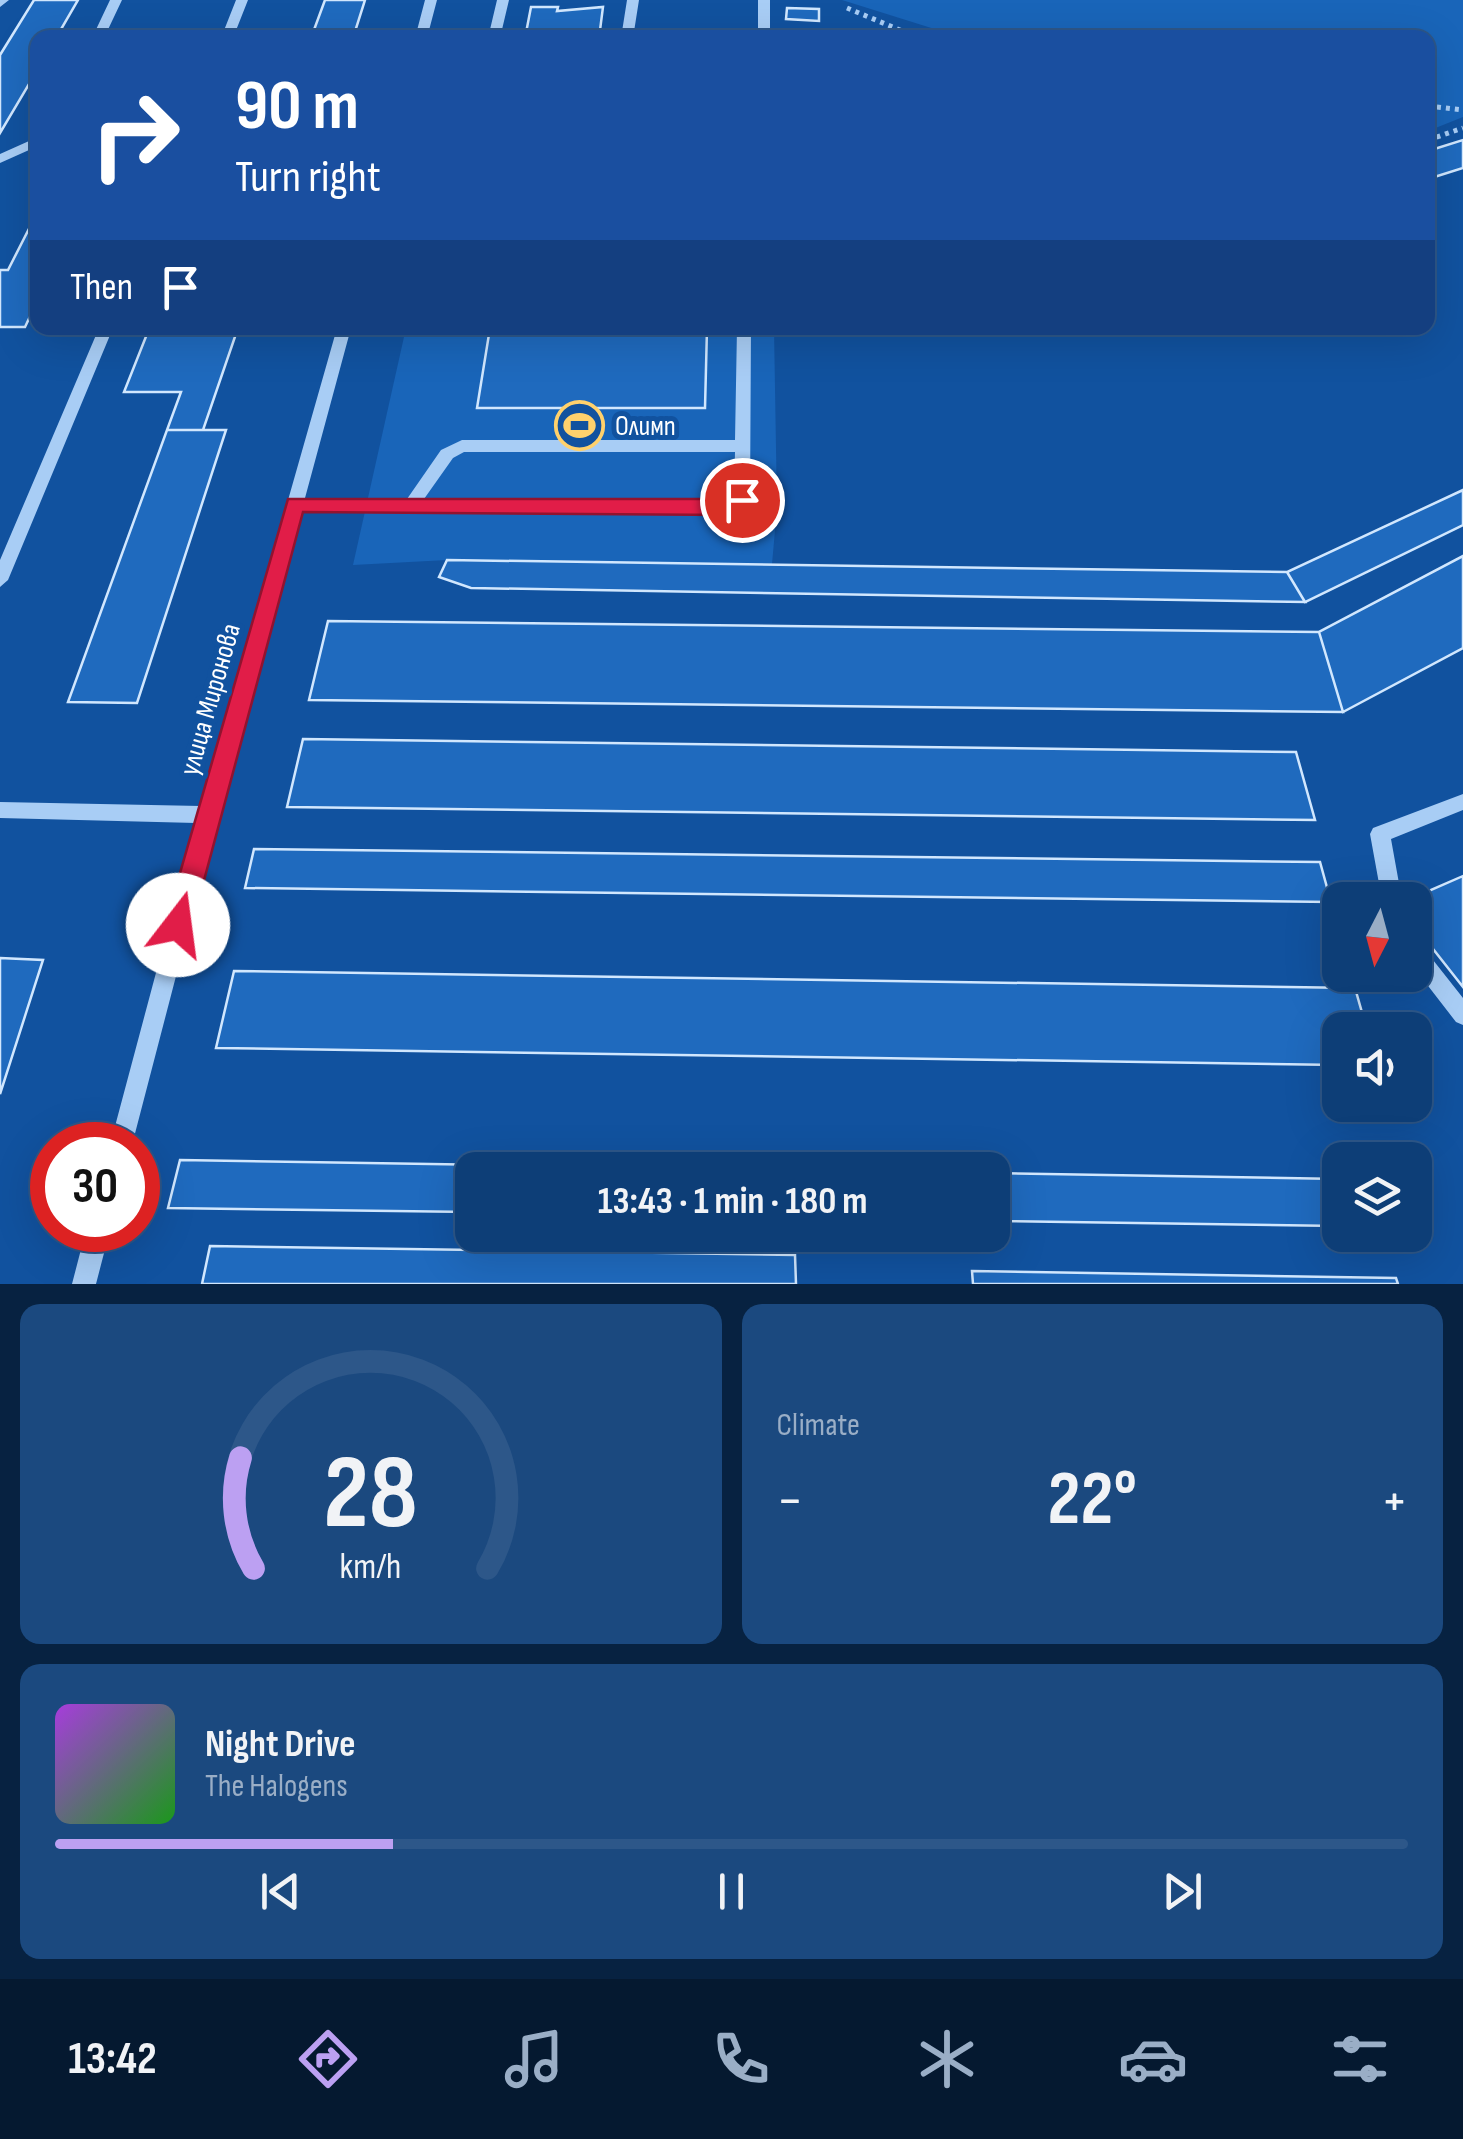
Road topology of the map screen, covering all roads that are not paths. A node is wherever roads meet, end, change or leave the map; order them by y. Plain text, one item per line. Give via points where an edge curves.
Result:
1 (116, 0) edge
2 (242, 0) edge
3 (431, 0) edge
4 (503, 0) edge
5 (633, 0) edge
6 (764, 0) edge
7 (102, 30) edge
8 (230, 30) edge
9 (423, 30) edge
10 (496, 30) edge
11 (628, 30) edge
12 (764, 30) edge
13 (30, 146) edge
14 (0, 159) edge
15 (103, 335) edge
16 (342, 335) edge
17 (744, 335) edge
18 (743, 446) junction
19 (295, 504) junction
20 (410, 506) junction
21 (0, 580) edge
22 (1463, 802) edge
23 (0, 810) edge
24 (208, 816) junction
25 (1389, 882) edge
26 (1432, 975) edge
27 (1463, 1015) edge
28 (127, 1122) edge
29 (92, 1252) edge
30 (84, 1284) edge

1 - 7 street
2 - 8 street
3 - 9 street
4 - 10 street
5 - 11 street
6 - 12 street
13 - 14 street
15 - 21 street
16 - 19 street, улица Миронова
17 - 18 street
18 - 20 street via 462,446 447,454
18 - 20 street via 742,500 730,507
19 - 20 street
19 - 24 street, улица Миронова
22 - 25 street via 1380,834
23 - 24 street
24 - 28 street, улица Миронова
26 - 27 street
29 - 30 street

